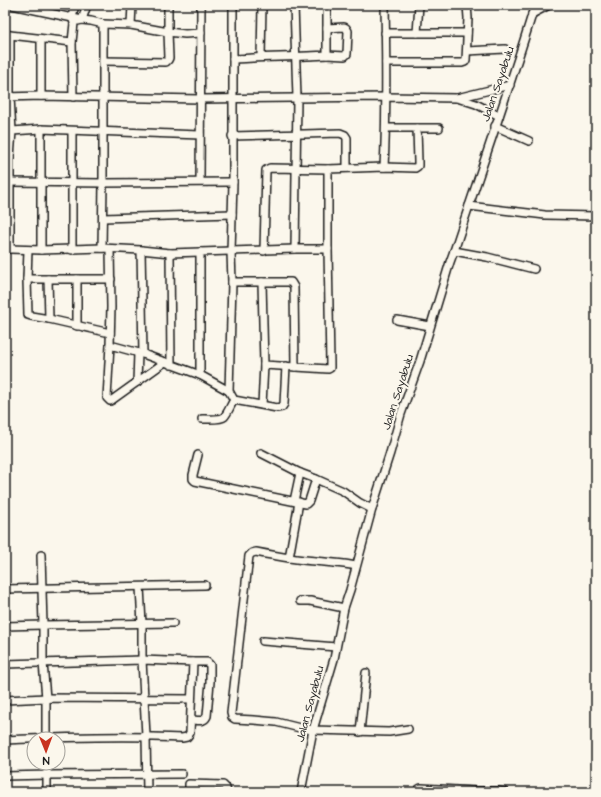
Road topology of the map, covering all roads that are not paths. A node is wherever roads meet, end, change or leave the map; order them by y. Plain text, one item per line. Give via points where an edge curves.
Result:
1 (14, 5) edge
2 (75, 5) edge
3 (87, 5) edge
4 (132, 5) edge
5 (168, 5) edge
6 (201, 5) edge
7 (233, 5) edge
8 (262, 5) edge
9 (294, 5) edge
10 (327, 5) edge
11 (385, 5) edge
12 (420, 5) edge
13 (467, 5) edge
14 (535, 5) edge
15 (549, 5) edge
16 (46, 8) edge
17 (532, 14) junction
18 (73, 20) junction
19 (82, 20) junction
20 (103, 24) junction
21 (131, 25) junction
22 (327, 28) junction
23 (168, 32) junction
24 (386, 32) junction
25 (417, 32) junction
26 (201, 33) junction
27 (467, 33) junction
28 (7, 35) edge
29 (41, 39) junction
30 (72, 42) junction
31 (505, 48) dead end
32 (467, 51) junction
33 (327, 55) junction
34 (261, 57) junction
35 (295, 58) junction
36 (233, 59) junction
37 (103, 61) junction
38 (8, 63) edge
39 (386, 63) junction
40 (510, 85) junction
41 (41, 96) junction
42 (8, 97) edge
43 (73, 97) junction
44 (386, 97) junction
45 (103, 98) junction
46 (297, 98) junction
47 (457, 98) junction
48 (200, 99) junction
49 (233, 99) junction
50 (499, 116) junction
51 (495, 126) junction
52 (9, 127) edge
53 (386, 128) junction
54 (417, 128) junction
55 (439, 128) dead end
56 (41, 130) junction
57 (72, 131) junction
58 (103, 132) junction
59 (296, 134) junction
60 (200, 135) junction
61 (232, 136) junction
62 (529, 141) dead end
63 (8, 158) edge
64 (347, 168) junction
65 (384, 168) junction
66 (296, 169) junction
67 (328, 169) junction
68 (10, 182) junction
69 (41, 182) junction
70 (71, 182) junction
71 (200, 182) junction
72 (233, 182) junction
73 (103, 183) junction
74 (469, 206) junction
75 (232, 214) junction
76 (596, 216) edge
77 (103, 218) junction
78 (328, 248) junction
79 (8, 249) edge
80 (106, 249) junction
81 (296, 249) junction
82 (28, 250) junction
83 (41, 250) junction
84 (72, 250) junction
85 (140, 250) junction
86 (264, 251) junction
87 (454, 251) junction
88 (200, 252) junction
89 (231, 252) junction
90 (170, 253) junction
91 (534, 269) dead end
92 (27, 279) junction
93 (48, 279) junction
94 (77, 279) junction
95 (111, 279) junction
96 (232, 282) junction
97 (262, 282) junction
98 (49, 319) junction
99 (397, 320) dead end
100 (77, 326) junction
101 (430, 326) junction
102 (110, 333) junction
103 (110, 345) junction
104 (140, 353) junction
105 (168, 363) junction
106 (264, 365) junction
107 (286, 366) junction
108 (295, 367) junction
109 (200, 375) junction
110 (137, 382) junction
111 (229, 391) junction
112 (234, 400) junction
113 (262, 405) junction
114 (202, 419) dead end
115 (261, 453) dead end
116 (198, 455) dead end
117 (300, 473) junction
118 (316, 479) junction
119 (297, 502) junction
120 (372, 509) junction
121 (41, 555) dead end
122 (289, 558) junction
123 (356, 566) junction
124 (205, 585) dead end
125 (140, 587) junction
126 (41, 588) junction
127 (5, 589) edge
128 (300, 601) dead end
129 (344, 608) junction
130 (173, 623) dead end
131 (142, 624) junction
132 (43, 625) junction
133 (5, 626) edge
134 (263, 641) dead end
135 (336, 647) junction
136 (142, 660) junction
137 (193, 662) junction
138 (43, 663) junction
139 (5, 664) edge
140 (366, 673) dead end
141 (46, 698) junction
142 (143, 699) junction
143 (191, 699) junction
144 (5, 700) edge
145 (191, 720) junction
146 (408, 729) dead end
147 (313, 730) junction
148 (46, 731) edge
149 (360, 732) junction
150 (146, 736) junction
151 (66, 738) edge
152 (26, 739) edge
153 (5, 740) edge
154 (48, 771) edge
155 (147, 774) junction
156 (182, 774) dead end
157 (48, 775) junction
158 (5, 776) edge
159 (448, 790) edge
160 (47, 792) edge
161 (147, 792) edge
162 (189, 792) edge
163 (226, 792) edge
164 (301, 792) edge
165 (418, 792) edge
166 (477, 792) edge
167 (505, 792) edge

1 - 16 street
2 - 18 street
3 - 19 street
4 - 21 street
5 - 23 street
6 - 26 street
7 - 36 street
8 - 34 street
9 - 35 street
10 - 22 street
11 - 24 street
12 - 25 street
13 - 27 street
14 - 17 street, Jalan Sayabulu
15 - 17 street
16 - 18 street
17 - 40 street, Jalan Sayabulu
18 - 19 street
18 - 30 street
19 - 20 street
20 - 21 street
20 - 37 street
21 - 23 street
22 - 33 street
22 - 33 street via 344,27 348,31 345,56
23 - 26 street
23 - 37 street via 169,58 166,62
24 - 25 street
24 - 39 street
25 - 27 street
26 - 48 street
27 - 32 street
28 - 29 street
28 - 38 street
29 - 30 street
29 - 41 street
30 - 43 street
31 - 32 street
32 - 39 street via 466,60 462,63
33 - 35 street
34 - 35 street
34 - 36 street
35 - 46 street
36 - 49 street
37 - 45 street
38 - 42 street
39 - 44 street
40 - 47 street
40 - 50 street, Jalan Sayabulu
41 - 42 street
41 - 43 street
42 - 52 street
43 - 45 street
44 - 46 street
44 - 47 street
44 - 53 street
45 - 48 street
45 - 58 street
46 - 49 street
46 - 59 street
47 - 50 street
48 - 49 street
48 - 60 street
49 - 61 street
50 - 51 street, Jalan Sayabulu
51 - 62 street
51 - 74 street, Jalan Sayabulu
52 - 56 street
52 - 63 street
53 - 54 street
53 - 65 street
54 - 55 street
54 - 65 street via 418,166
56 - 57 street
56 - 69 street
57 - 58 street
57 - 70 street
58 - 60 street
58 - 73 street
59 - 61 street
59 - 64 street via 345,134
59 - 66 street
60 - 71 street
61 - 72 street
63 - 68 street
64 - 65 street
64 - 67 street
66 - 67 street
66 - 81 street
66 - 86 street via 266,170
67 - 78 street
68 - 69 street
68 - 79 street
69 - 70 street
69 - 83 street
70 - 73 street
70 - 84 street
71 - 72 street
71 - 73 street
72 - 75 street
73 - 77 street
74 - 76 street via 545,215
74 - 87 street, Jalan Sayabulu
75 - 77 street
75 - 89 street
77 - 80 street
78 - 81 street
78 - 108 street via 330,368 326,370
79 - 82 street
80 - 84 street
80 - 85 street
80 - 95 street
81 - 86 street
82 - 83 street
82 - 92 street
83 - 84 street
85 - 90 street
85 - 104 street
86 - 89 street
87 - 91 street via 487,256
87 - 101 street, Jalan Sayabulu
88 - 89 street
88 - 90 street
88 - 109 street
89 - 96 street
90 - 105 street
92 - 93 street
92 - 98 street via 28,315
93 - 94 street
93 - 98 street
94 - 95 street
94 - 100 street
95 - 102 street
96 - 97 street
96 - 111 street
97 - 106 street
97 - 108 street via 291,282 294,287
98 - 100 street
99 - 101 street
100 - 102 street
101 - 120 street, Jalan Sayabulu
102 - 103 street
103 - 104 street
103 - 110 street via 107,398 109,401
104 - 105 street
104 - 110 street
105 - 109 street
105 - 110 street
106 - 107 street
106 - 113 street
107 - 108 street
107 - 113 street via 284,404 277,408
109 - 111 street
111 - 112 street
112 - 113 street
112 - 114 street via 224,417
115 - 117 street
116 - 119 street via 193,475 195,481
117 - 118 street
117 - 119 street
118 - 119 street via 308,503
118 - 120 street via 343,491
119 - 122 street
120 - 123 street, Jalan Sayabulu
121 - 126 street
122 - 123 street
122 - 147 street via 256,552 249,556 231,712 235,719 276,722
123 - 129 street, Jalan Sayabulu
124 - 125 street
125 - 126 street
125 - 131 street
126 - 127 street
126 - 132 street
128 - 129 street
129 - 135 street, Jalan Sayabulu
130 - 131 street
131 - 132 street
131 - 136 street
132 - 133 street
132 - 138 street
134 - 135 street
135 - 147 street, Jalan Sayabulu
136 - 137 street
136 - 138 street
136 - 142 street
137 - 143 street
137 - 145 street via 207,662 210,665 210,682 206,719
138 - 139 street
138 - 141 street
140 - 149 street
141 - 142 street
141 - 144 street
141 - 148 street
142 - 143 street
142 - 150 street
143 - 145 street
145 - 150 street via 188,737
146 - 149 street
147 - 149 street
147 - 164 street, Jalan Sayabulu
150 - 151 street
150 - 155 street
152 - 153 street
154 - 157 street
155 - 156 street
155 - 157 street
155 - 161 street
157 - 158 street
157 - 160 street
159 - 165 street via 421,788
159 - 166 street
162 - 163 street via 189,784 223,785
166 - 167 street

